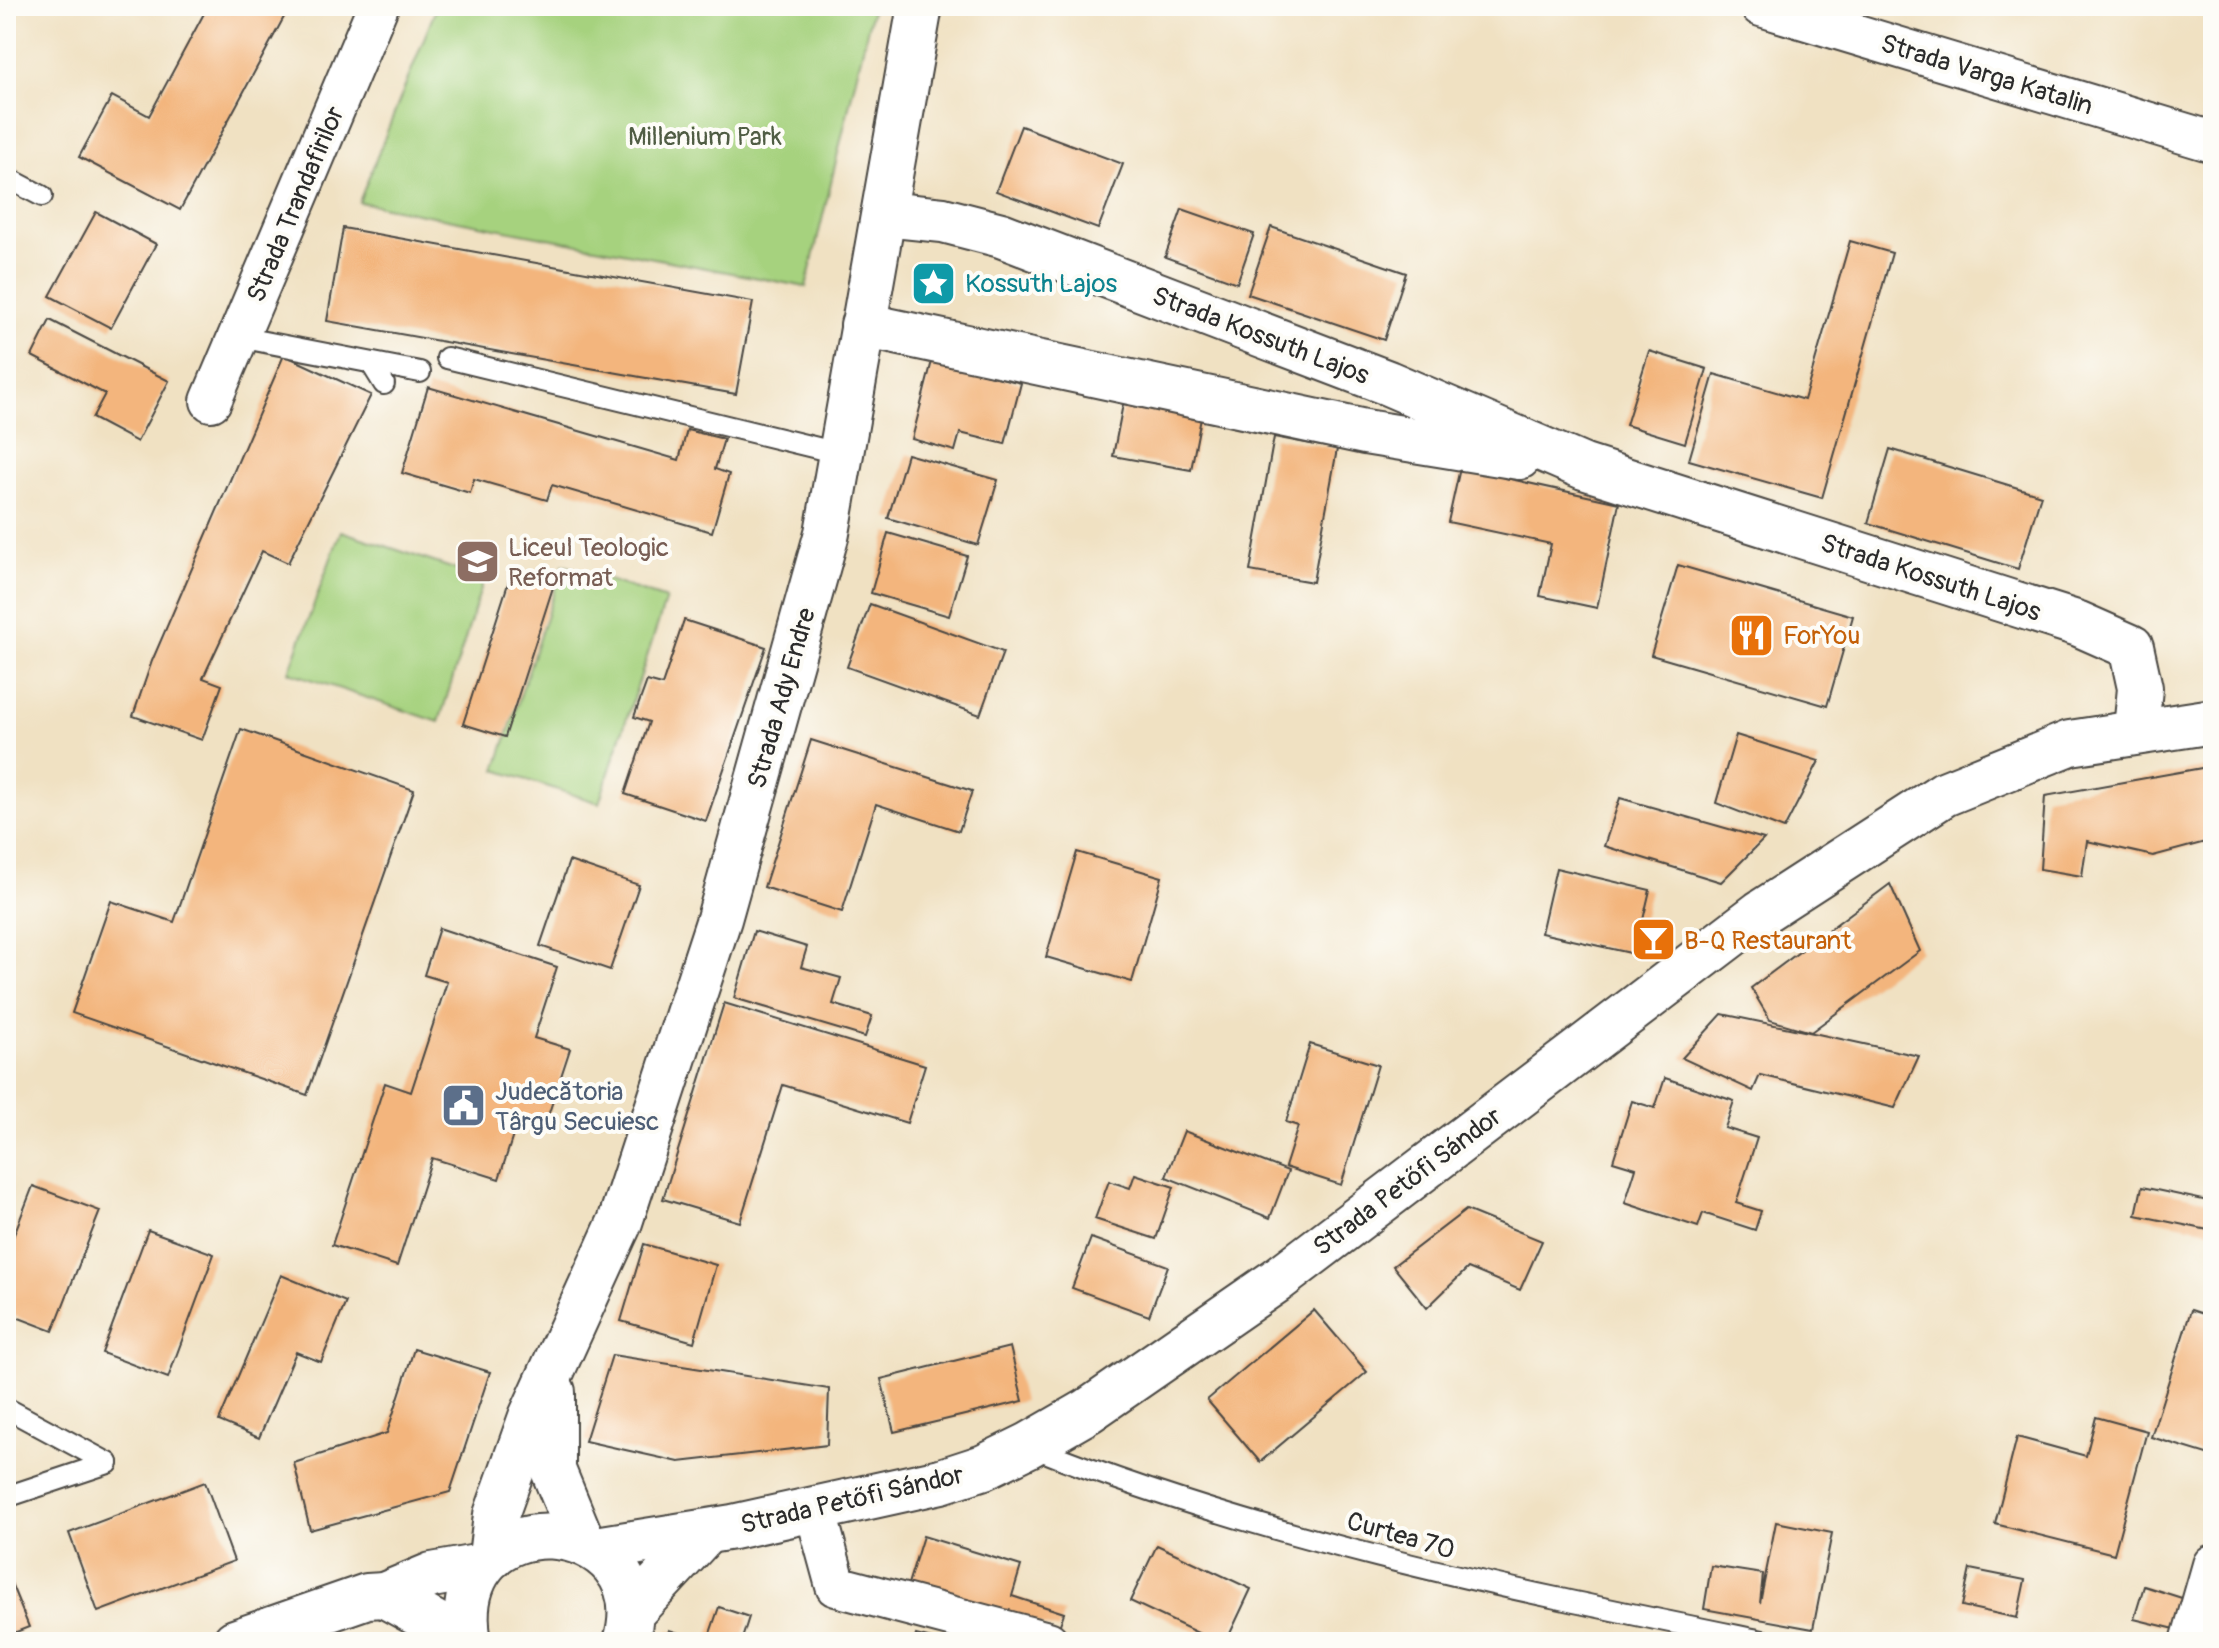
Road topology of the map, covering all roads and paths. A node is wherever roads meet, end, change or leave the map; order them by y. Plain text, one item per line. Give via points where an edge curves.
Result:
1 (378, 6) edge
2 (920, 6) edge
3 (1761, 6) edge
4 (2213, 142) edge
5 (6, 177) edge
6 (42, 196) dead end
7 (884, 214) junction
8 (863, 325) junction
9 (239, 337) junction
10 (447, 358) dead end
11 (371, 363) junction
12 (420, 372) dead end
13 (384, 384) dead end
14 (211, 401) dead end
15 (842, 454) junction
16 (1584, 467) junction
17 (2213, 721) edge
18 (2136, 730) junction
19 (556, 1366) junction
20 (6, 1408) edge
21 (1029, 1445) junction
22 (6, 1497) edge
23 (815, 1509) junction
24 (706, 1532) junction
25 (589, 1546) junction
26 (487, 1561) junction
27 (2213, 1565) edge
28 (384, 1595) junction
29 (628, 1627) edge
30 (235, 1642) edge
31 (469, 1642) edge
32 (1048, 1642) edge
33 (1767, 1642) edge
34 (2191, 1642) edge

1 - 9 street, Strada Trandafirilor
2 - 7 main road, Strada Ady Endre
3 - 4 street, Strada Varga Katalin
5 - 6 lane
7 - 8 main road, Strada Ady Endre
7 - 16 main road, Strada Kossuth Lajos via 943,220 1001,235 1388,383
8 - 15 main road, Strada Ady Endre
8 - 16 main road, Strada Kossuth Lajos via 1365,432
9 - 11 lane
9 - 14 street, Strada Trandafirilor
10 - 15 lane
11 - 12 lane
11 - 13 lane
15 - 19 main road, Strada Ady Endre via 827,533 719,919 620,1222
16 - 18 main road, Strada Kossuth Lajos via 2079,624 2131,647 2140,688
17 - 18 main road
18 - 21 main road, Strada Petőfi Sándor via 2070,743 1944,794 1760,913 1276,1281 1088,1411
19 - 25 main road, Strada Ady Endre via 553,1470
19 - 26 main road, Strada Ady Endre via 531,1417 496,1515
20 - 22 lane via 108,1463
21 - 23 main road, Strada Petőfi Sándor via 941,1481
21 - 33 lane, Curtea 70 via 1116,1481 1455,1578
23 - 24 main road, Strada Petőfi Sándor
23 - 32 street via 836,1586
24 - 25 main road, Strada Petőfi Sándor
24 - 29 main road, Strada Petőfi Sándor
25 - 26 main road via 549,1534 525,1537
25 - 29 main road, Strada Ady Endre via 614,1566 625,1587
26 - 28 main road
26 - 31 main road, Strada Ady Endre via 467,1602
27 - 34 street
28 - 30 main road via 367,1596
28 - 31 main road

